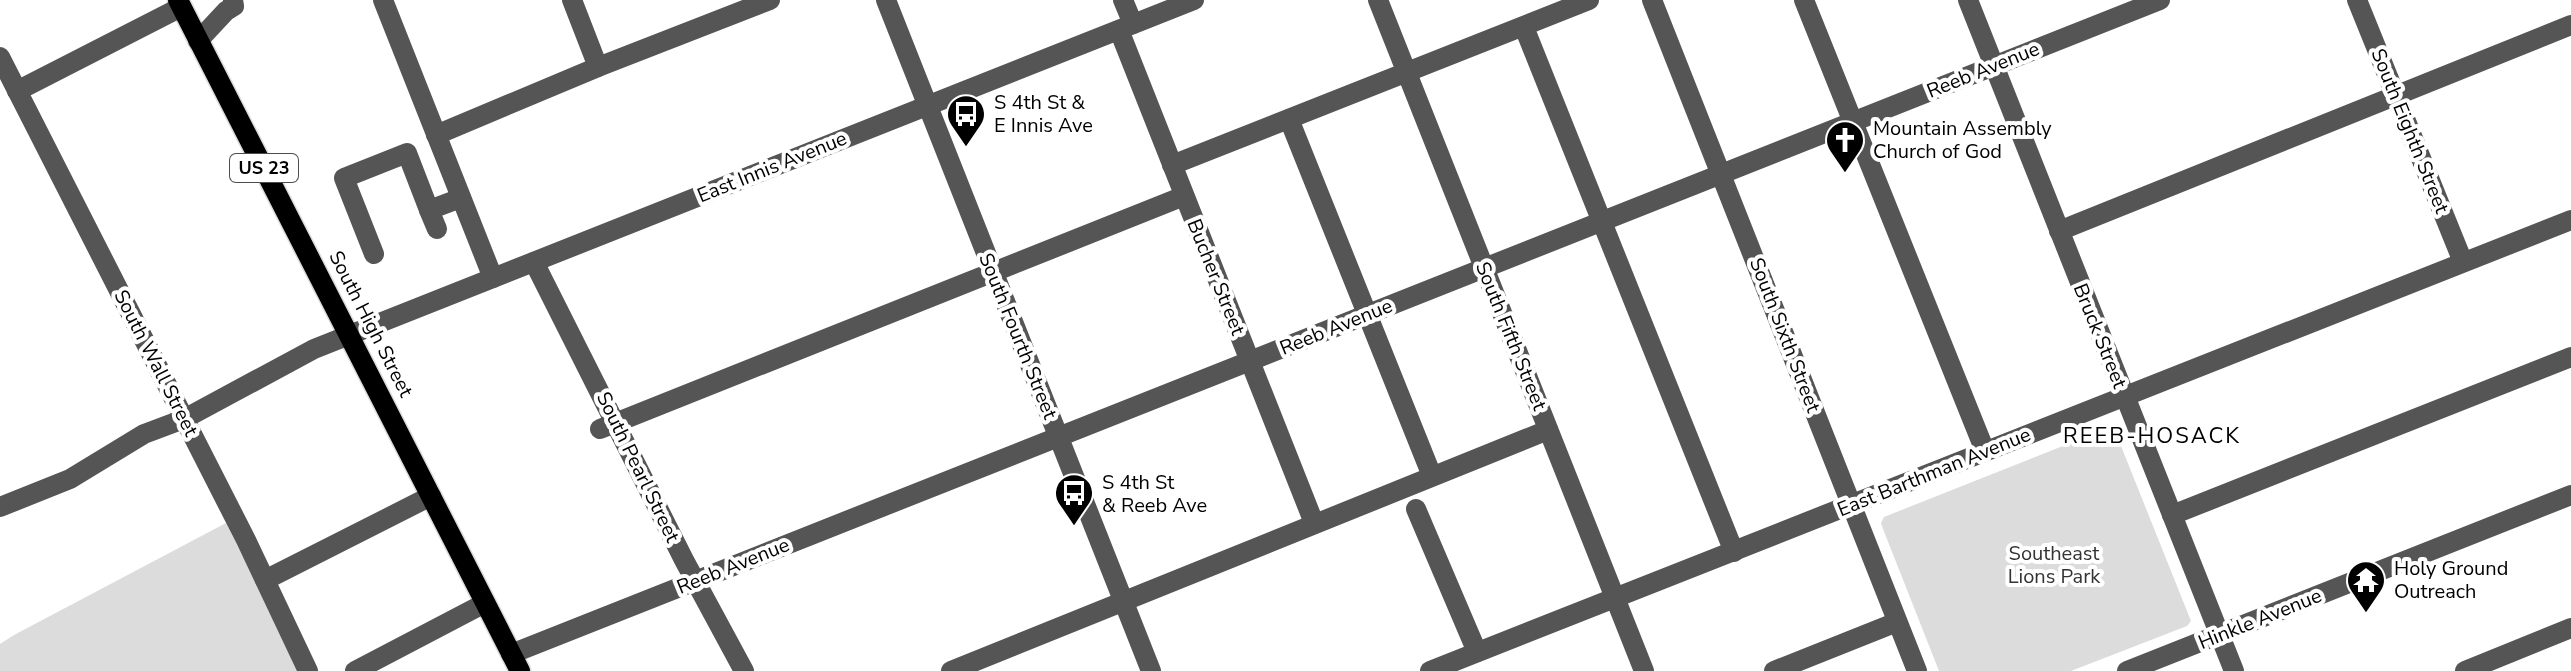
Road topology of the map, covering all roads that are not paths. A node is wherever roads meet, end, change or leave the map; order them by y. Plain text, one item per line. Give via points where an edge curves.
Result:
1 (233, 0) edge
2 (383, 0) edge
3 (572, 0) edge
4 (770, 0) edge
5 (886, 0) edge
6 (1123, 0) edge
7 (1194, 0) edge
8 (1378, 0) edge
9 (1589, 0) edge
10 (1652, 0) edge
11 (1804, 0) edge
12 (1968, 0) edge
13 (2160, 0) edge
14 (2357, 0) edge
15 (179, 3) edge
16 (733, 6) edge
17 (2571, 25) edge
18 (1126, 27) junction
19 (1524, 27) junction
20 (198, 41) junction
21 (0, 57) edge
22 (1994, 66) junction
23 (598, 67) junction
24 (1407, 73) junction
25 (17, 91) junction
26 (2396, 95) junction
27 (927, 106) junction
28 (1289, 119) junction
29 (1853, 122) junction
30 (436, 135) junction
31 (1172, 165) junction
32 (1722, 174) junction
33 (1184, 196) junction
34 (461, 198) junction
35 (1603, 221) junction
36 (2569, 225) edge
37 (2059, 231) junction
38 (374, 254) dead end
39 (534, 262) junction
40 (2463, 262) junction
41 (1484, 268) junction
42 (993, 273) junction
43 (493, 278) junction
44 (1367, 315) junction
45 (349, 335) junction
46 (2571, 357) edge
47 (1250, 361) junction
48 (2125, 397) junction
49 (184, 419) junction
50 (608, 426) junction
51 (1548, 430) junction
52 (1058, 437) junction
53 (1985, 451) junction
54 (1432, 476) junction
55 (2571, 495) edge
56 (431, 496) junction
57 (1851, 505) junction
58 (0, 507) edge
59 (1416, 509) dead end
60 (2172, 515) junction
61 (1314, 523) junction
62 (1734, 552) junction
63 (265, 580) junction
64 (695, 581) junction
65 (1615, 599) junction
66 (1123, 602) junction
67 (485, 603) junction
68 (1897, 622) junction
69 (2571, 628) edge
70 (2219, 634) junction
71 (1477, 652) junction
72 (516, 662) edge
73 (308, 671) edge
74 (355, 671) edge
75 (744, 671) edge
76 (951, 671) edge
77 (1151, 671) edge
78 (1430, 671) edge
79 (1644, 671) edge
80 (1774, 671) edge
81 (1917, 671) edge
82 (2127, 671) edge
83 (2234, 671) edge
84 (2465, 671) edge

1 - 20 street via 234,6
2 - 30 street
3 - 23 street
4 - 16 street
5 - 27 street, South Fourth Street
6 - 18 street, Bucher Street
7 - 18 street, East Innis Avenue
8 - 24 street, South Fifth Street
9 - 19 street
10 - 32 street, South Sixth Street
11 - 29 street
12 - 22 street, Bruck Street
13 - 22 street, Reeb Avenue
14 - 26 street, South Eighth Street
15 - 20 main road, South High Street / US 23
15 - 25 street
16 - 23 street
17 - 26 street
18 - 27 street, East Innis Avenue
18 - 31 street, Bucher Street
19 - 24 street
19 - 35 street
20 - 45 main road, South High Street / US 23
21 - 25 street, South Wall Street
22 - 29 street, Reeb Avenue
22 - 37 street, Bruck Street
23 - 30 street
24 - 28 street
24 - 41 street, South Fifth Street
25 - 49 street, South Wall Street
26 - 37 street
26 - 40 street, South Eighth Street
27 - 39 street, East Innis Avenue
27 - 42 street, South Fourth Street
28 - 31 street
28 - 44 street
29 - 32 street, Reeb Avenue
29 - 53 street
30 - 34 street
31 - 33 street, Bucher Street
32 - 35 street, Reeb Avenue
32 - 57 street, South Sixth Street
33 - 42 street
33 - 47 street, Bucher Street
34 - 38 street via 433,220 407,153 344,178
34 - 43 street
35 - 41 street, Reeb Avenue
35 - 62 street
36 - 40 street, East Barthman Avenue
37 - 48 street, Bruck Street
39 - 43 street, East Innis Avenue
39 - 50 street, South Pearl Street
40 - 48 street, East Barthman Avenue
41 - 44 street, Reeb Avenue
41 - 51 street, South Fifth Street
42 - 50 street
42 - 52 street, South Fourth Street
43 - 45 street, East Innis Avenue
44 - 47 street, Reeb Avenue
44 - 54 street
45 - 49 street, East Innis Avenue
45 - 56 main road, South High Street / US 23
46 - 60 street
47 - 52 street, Reeb Avenue
47 - 61 street, Bucher Street
48 - 53 street, East Barthman Avenue
48 - 60 street, Bruck Street
49 - 58 street, East Innis Avenue via 144,434 70,479
49 - 63 street, South Wall Street
50 - 64 street, South Pearl Street
51 - 54 street
51 - 65 street, South Fifth Street
52 - 64 street, Reeb Avenue
52 - 66 street, South Fourth Street
53 - 57 street, East Barthman Avenue
54 - 61 street
55 - 70 street, Hinkle Avenue
56 - 63 street
56 - 67 main road, South High Street / US 23
57 - 62 street, East Barthman Avenue
57 - 68 street, South Sixth Street
59 - 71 street
60 - 70 street, Bruck Street
61 - 66 street
62 - 65 street, East Barthman Avenue
63 - 73 street, South Wall Street
64 - 72 street, Reeb Avenue
64 - 75 street, South Pearl Street
65 - 71 street, East Barthman Avenue
65 - 79 street, South Fifth Street
66 - 76 street
66 - 77 street, South Fourth Street
67 - 72 main road, South High Street / US 23
67 - 74 street
68 - 80 street
68 - 81 street, South Sixth Street
69 - 84 street
70 - 82 street, Hinkle Avenue
70 - 83 street, Bruck Street
71 - 78 street, East Barthman Avenue

